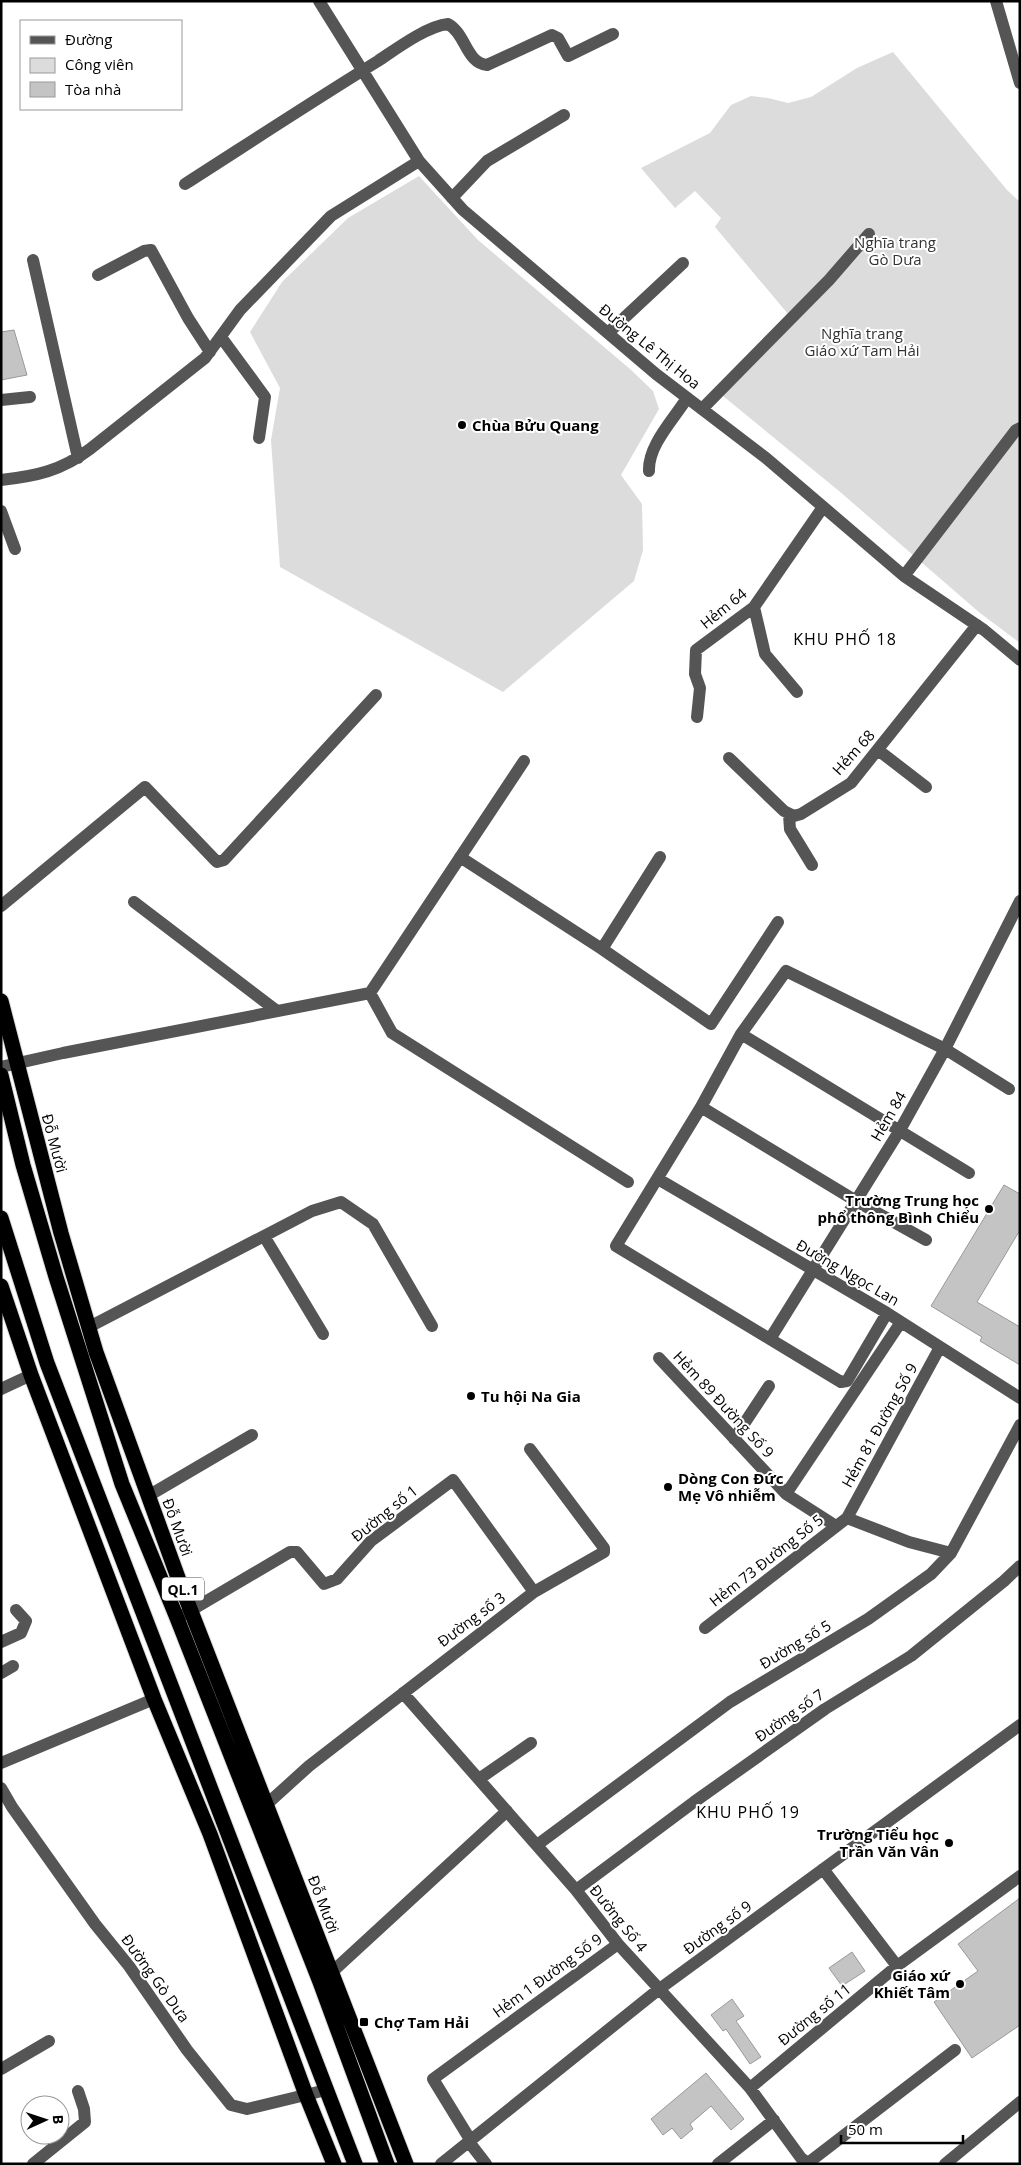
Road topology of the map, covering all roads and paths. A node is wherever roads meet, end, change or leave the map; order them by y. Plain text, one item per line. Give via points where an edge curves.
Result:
1 (319, 1) edge
2 (996, 1) edge
3 (613, 34) dead end
4 (363, 70) junction
5 (1020, 83) edge
6 (564, 115) dead end
7 (419, 161) junction
8 (185, 184) dead end
9 (452, 198) junction
10 (869, 234) dead end
11 (33, 260) dead end
12 (683, 263) dead end
13 (98, 275) dead end
14 (608, 333) junction
15 (221, 337) junction
16 (210, 352) junction
17 (30, 397) dead end
18 (687, 398) junction
19 (1, 400) edge
20 (702, 409) junction
21 (1018, 426) edge
22 (259, 438) dead end
23 (78, 458) junction
24 (649, 471) dead end
25 (1, 480) edge
26 (823, 508) junction
27 (1, 511) edge
28 (15, 549) dead end
29 (904, 576) junction
30 (754, 606) junction
31 (978, 626) junction
32 (1020, 660) edge
33 (797, 692) dead end
34 (376, 695) dead end
35 (697, 717) dead end
36 (878, 750) junction
37 (729, 758) dead end
38 (524, 761) dead end
39 (926, 788) dead end
40 (789, 815) junction
41 (460, 857) junction
42 (660, 857) dead end
43 (812, 865) dead end
44 (1020, 901) edge
45 (134, 902) dead end
46 (1, 906) edge
47 (778, 922) dead end
48 (602, 949) junction
49 (370, 993) junction
50 (1, 1001) edge
51 (277, 1011) junction
52 (741, 1034) junction
53 (945, 1048) junction
54 (8, 1065) edge
55 (1, 1076) edge
56 (1008, 1089) dead end
57 (701, 1107) junction
58 (900, 1130) junction
59 (969, 1173) dead end
60 (658, 1180) junction
61 (628, 1182) dead end
62 (856, 1200) junction
63 (1, 1218) edge
64 (264, 1236) junction
65 (926, 1240) dead end
66 (813, 1270) junction
67 (2, 1290) edge
68 (895, 1318) junction
69 (432, 1326) dead end
70 (90, 1327) junction
71 (323, 1334) dead end
72 (770, 1339) junction
73 (940, 1347) junction
74 (659, 1358) dead end
75 (31, 1375) junction
76 (768, 1386) dead end
77 (1, 1389) edge
78 (1020, 1398) edge
79 (1020, 1425) edge
80 (252, 1435) dead end
81 (734, 1438) junction
82 (530, 1449) dead end
83 (786, 1494) junction
84 (148, 1496) junction
85 (847, 1518) junction
86 (836, 1526) junction
87 (951, 1554) junction
88 (1020, 1566) edge
89 (534, 1592) junction
90 (16, 1610) dead end
91 (192, 1611) junction
92 (177, 1618) junction
93 (704, 1628) dead end
94 (1, 1642) edge
95 (13, 1666) dead end
96 (1, 1673) edge
97 (403, 1693) junction
98 (154, 1699) junction
99 (1020, 1725) edge
100 (531, 1743) dead end
101 (1, 1763) edge
102 (480, 1779) junction
103 (1, 1788) edge
104 (266, 1804) junction
105 (508, 1811) junction
106 (210, 1834) junction
107 (537, 1845) junction
108 (233, 1849) junction
109 (823, 1869) junction
110 (1020, 1876) edge
111 (576, 1890) junction
112 (618, 1944) junction
113 (897, 1966) junction
114 (332, 1972) junction
115 (658, 1990) junction
116 (49, 2041) dead end
117 (955, 2050) dead end
118 (2, 2066) edge
119 (750, 2088) junction
120 (326, 2090) junction
121 (78, 2091) dead end
122 (306, 2095) junction
123 (1020, 2102) edge
124 (774, 2120) junction
125 (470, 2142) junction
126 (808, 2163) edge
127 (33, 2164) edge
128 (334, 2164) edge
129 (355, 2164) edge
130 (387, 2164) edge
131 (406, 2164) edge
132 (441, 2164) edge
133 (486, 2164) edge
134 (718, 2164) edge
135 (945, 2164) edge

1 - 4 street, Đường Lê Thị Hoa
2 - 5 street
3 - 4 street via 568,56 558,38 552,35 487,65 476,62 456,30 445,24
4 - 7 street, Đường Lê Thị Hoa
4 - 8 street
6 - 9 street via 487,162
7 - 9 street, Đường Lê Thị Hoa
7 - 15 street via 331,216 240,310
9 - 14 street, Đường Lê Thị Hoa
10 - 20 street via 829,280
11 - 23 street
12 - 14 street
13 - 16 street via 151,250
14 - 18 street, Đường Lê Thị Hoa
15 - 16 street
15 - 22 street via 265,397
16 - 23 street
17 - 19 street
18 - 20 street, Đường Lê Thị Hoa
18 - 24 street via 653,450 648,461
20 - 26 street, Đường Lê Thị Hoa via 766,458
21 - 29 street
23 - 25 street via 39,476
26 - 29 street, Đường Lê Thị Hoa
26 - 30 street, Hẻm 64
27 - 28 street
29 - 31 street, Đường Lê Thị Hoa
30 - 33 street via 765,654
30 - 35 street, Hẻm 64 via 696,650 695,674 700,688
31 - 32 street, Đường Lê Thị Hoa
31 - 36 street, Hẻm 68
34 - 46 street via 224,860 214,860 145,787
36 - 39 street
36 - 40 street, Hẻm 68 via 851,782 801,814
37 - 40 street
38 - 41 street
40 - 43 street via 790,828
41 - 48 street
41 - 49 street
42 - 48 street
44 - 53 street, Hẻm 84
45 - 51 street
47 - 48 street via 711,1024
49 - 51 street
49 - 61 street via 392,1034
50 - 54 highway, Đỗ Mười / QL.1
51 - 54 street
52 - 53 street via 786,971
52 - 57 street
52 - 58 street
53 - 56 street
53 - 58 street, Hẻm 84
54 - 70 highway, Đỗ Mười / QL.1
55 - 92 highway, QL.1 via 26,1174 96,1408 122,1484
57 - 60 street
57 - 62 street
58 - 59 street
58 - 62 street, Hẻm 84
60 - 66 street, Đường Ngọc Lan
60 - 72 street via 616,1246
62 - 65 street
62 - 66 street, Hẻm 84
63 - 108 highway, QL.1 via 47,1363
64 - 69 street via 312,1211 341,1202 373,1224
64 - 70 street
64 - 71 street
66 - 68 street, Đường Ngọc Lan
66 - 72 street, Hẻm 84
67 - 75 highway
68 - 72 street via 844,1382
68 - 73 street, Đường Ngọc Lan
68 - 83 street
70 - 84 highway, Đỗ Mười / QL.1
73 - 78 street, Đường Ngọc Lan
73 - 85 street, Hẻm 81 Đường Số 9
74 - 81 street, Hẻm 89 Đường Số 9
75 - 77 street
75 - 98 highway
76 - 81 street
79 - 87 street, Đường số 5
80 - 84 street
81 - 83 street, Hẻm 89 Đường Số 9
82 - 89 street, Đường số 3 via 604,1550
83 - 86 street, Hẻm 89 Đường Số 9
84 - 91 highway, Đỗ Mười / QL.1
85 - 86 street, Hẻm 73 Đường Số 5
85 - 87 street
86 - 93 street, Hẻm 73 Đường Số 5
87 - 107 street, Đường số 5 via 931,1574 868,1619 730,1702
88 - 111 street, Đường số 7 via 911,1656 825,1709
89 - 91 street, Đường số 1 via 453,1480 371,1541 337,1579 324,1584 297,1552 290,1552
89 - 97 street, Đường số 3
90 - 94 street via 26,1621 21,1633
91 - 92 street, Đường số 1
91 - 104 highway, Đỗ Mười / QL.1
92 - 130 highway, QL.1 via 320,1982
95 - 96 street
97 - 102 street, Đường Số 4
97 - 104 street, Đường số 3
98 - 101 street
98 - 106 highway
99 - 109 street, Đường số 9
100 - 102 street
102 - 105 street, Đường Số 4
103 - 122 street, Đường Gò Dưa via 12,1808 227,2101 235,2108 247,2109
104 - 114 highway, Đỗ Mười / QL.1
105 - 107 street, Đường Số 4
105 - 114 street
106 - 108 highway
106 - 122 highway
107 - 111 street, Đường Số 4
108 - 120 highway, QL.1
109 - 113 street
109 - 115 street, Đường số 9
110 - 113 street, Đường số 11
111 - 112 street, Đường Số 4
112 - 115 street, Đường Số 4
112 - 125 street, Hẻm 1 Đường Số 9 via 433,2079
113 - 119 street, Đường số 11
114 - 131 highway, Đỗ Mười / QL.1
115 - 119 street, Đường Số 4
115 - 125 street, Đường số 9
116 - 118 street
117 - 126 street
119 - 124 street, Đường Số 4
120 - 122 street, Đường Gò Dưa
120 - 129 highway, QL.1
121 - 127 street via 85,2122
122 - 128 highway
123 - 135 street
124 - 126 street, Đường Số 4
124 - 134 street
125 - 132 street, Đường số 9
125 - 133 street

